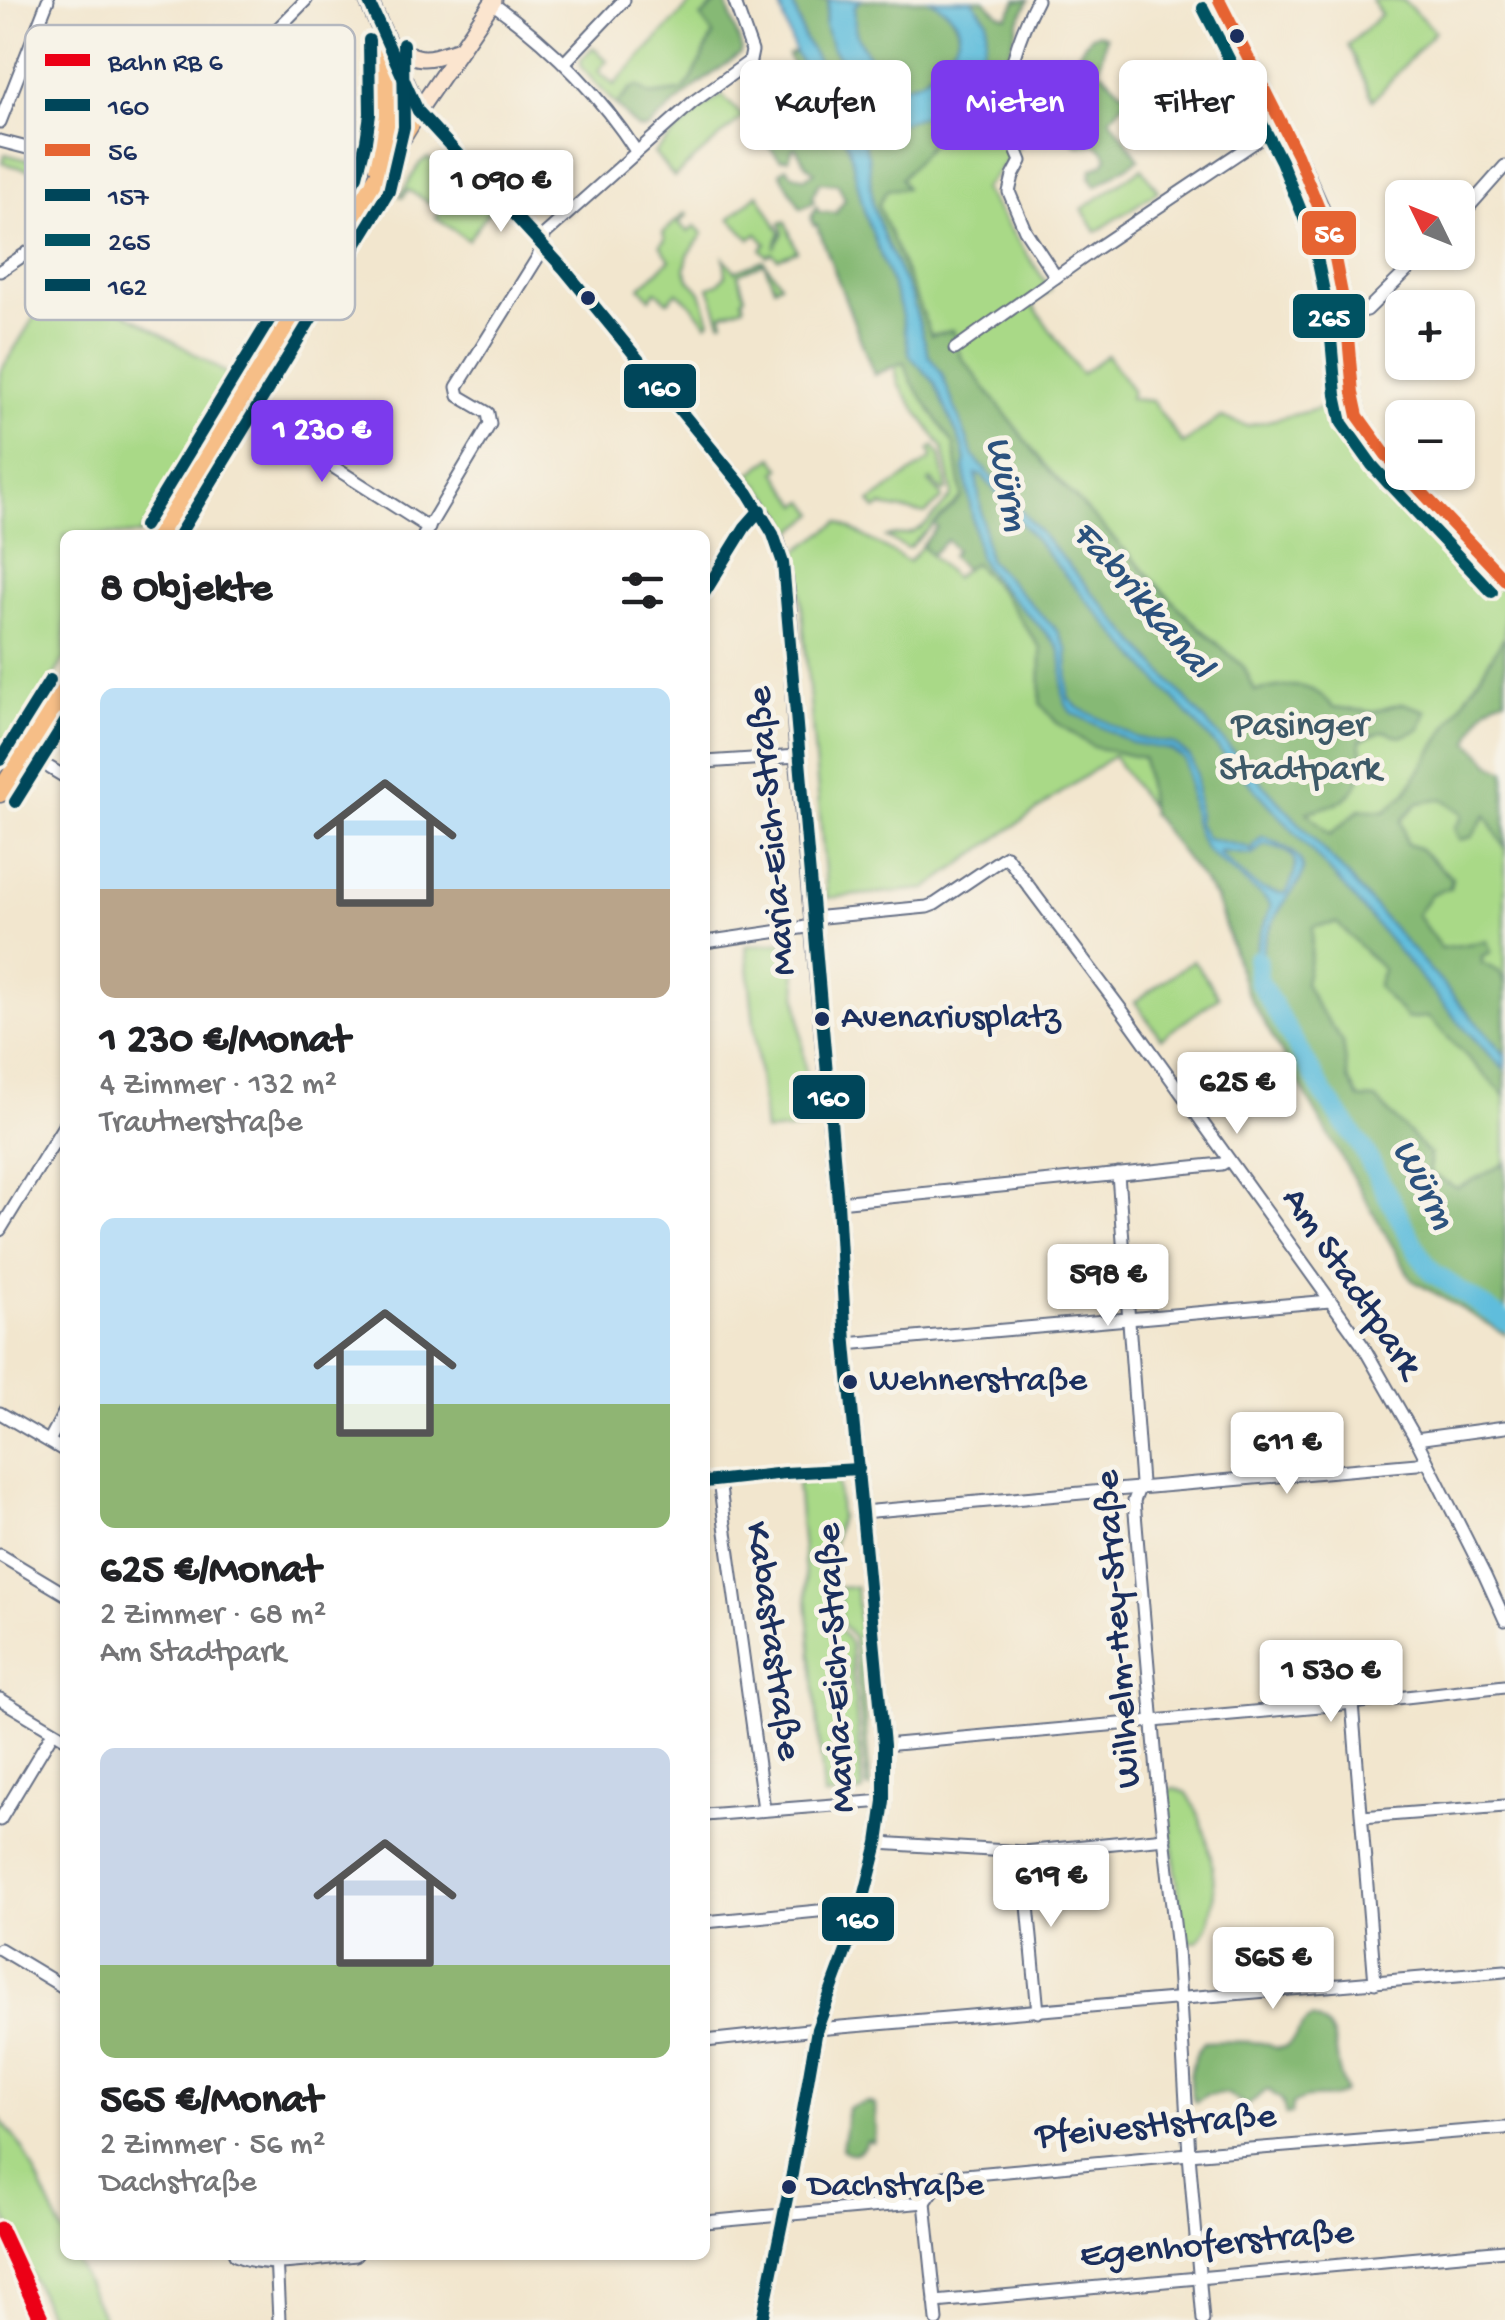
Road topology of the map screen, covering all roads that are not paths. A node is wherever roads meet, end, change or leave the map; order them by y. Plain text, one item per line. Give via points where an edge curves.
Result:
1 (48, 0) edge
2 (306, 0) edge
3 (368, 0) edge
4 (624, 0) edge
5 (734, 0) edge
6 (1037, 0) edge
7 (1220, 0) edge
8 (493, 1) edge
9 (38, 25) edge
10 (282, 25) edge
11 (386, 42) junction
12 (460, 48) junction
13 (25, 58) edge
14 (564, 62) junction
15 (418, 112) junction
16 (0, 122) edge
17 (1282, 124) junction
18 (0, 141) edge
19 (25, 147) edge
20 (636, 150) junction
21 (1505, 166) edge
22 (373, 183) junction
23 (1475, 200) edge
24 (355, 207) edge
25 (542, 246) junction
26 (25, 254) edge
27 (1408, 270) edge
28 (0, 271) edge
29 (1056, 277) junction
30 (1346, 314) junction
31 (286, 320) edge
32 (955, 349) dead end
33 (238, 406) junction
34 (1385, 454) edge
35 (1420, 490) edge
36 (760, 510) junction
37 (163, 530) edge
38 (424, 530) edge
39 (428, 530) edge
40 (1505, 580) edge
41 (710, 584) edge
42 (60, 697) edge
43 (798, 756) junction
44 (710, 762) edge
45 (50, 768) dead end
46 (60, 774) edge
47 (0, 793) edge
48 (813, 924) junction
49 (710, 941) edge
50 (60, 1132) edge
51 (1228, 1160) junction
52 (1118, 1174) junction
53 (838, 1202) junction
54 (0, 1230) edge
55 (1330, 1301) junction
56 (1128, 1319) junction
57 (846, 1344) junction
58 (0, 1413) edge
59 (60, 1420) edge
60 (1505, 1427) edge
61 (1416, 1439) junction
62 (48, 1442) junction
63 (60, 1449) edge
64 (1426, 1461) junction
65 (858, 1469) junction
66 (720, 1481) junction
67 (710, 1482) edge
68 (1138, 1490) junction
69 (862, 1512) junction
70 (0, 1555) edge
71 (60, 1591) edge
72 (1505, 1620) edge
73 (1505, 1686) edge
74 (0, 1699) edge
75 (1352, 1702) junction
76 (1153, 1720) junction
77 (59, 1735) edge
78 (884, 1745) junction
79 (884, 1801) junction
80 (1505, 1806) edge
81 (764, 1809) junction
82 (710, 1814) edge
83 (1362, 1817) junction
84 (0, 1820) edge
85 (1165, 1838) junction
86 (878, 1842) junction
87 (1023, 1852) junction
88 (860, 1912) junction
89 (710, 1922) edge
90 (0, 1949) edge
91 (1505, 1971) edge
92 (1376, 1983) junction
93 (60, 1985) edge
94 (1180, 1998) junction
95 (1038, 2012) junction
96 (817, 2030) junction
97 (710, 2041) edge
98 (1505, 2128) edge
99 (1189, 2154) junction
100 (925, 2202) junction
101 (784, 2215) junction
102 (710, 2222) edge
103 (1505, 2250) edge
104 (277, 2260) edge
105 (1199, 2279) junction
106 (935, 2302) junction
107 (279, 2320) edge
108 (762, 2320) edge
109 (937, 2320) edge
110 (1203, 2320) edge

1 - 9 street
2 - 10 street
3 - 11 main road
4 - 14 street
5 - 20 street via 750,61
6 - 29 street via 1012,66 1008,125 1021,161 1010,192
7 - 17 street
8 - 12 street
8 - 14 street
11 - 12 street via 421,59
11 - 15 main road
11 - 22 main road via 387,129
12 - 15 street
13 - 16 street
14 - 20 street
15 - 22 main road
15 - 25 street, Maria-Eich-Straße
17 - 29 street
17 - 30 street via 1324,218
18 - 19 street
20 - 25 street via 545,234
21 - 23 street
22 - 24 main road
25 - 36 street, Maria-Eich-Straße
25 - 39 street via 457,387 458,396 488,413 490,424
26 - 28 street
27 - 30 street via 1367,310
29 - 32 street
30 - 34 street via 1358,416
31 - 33 main road
33 - 37 main road
33 - 38 street
35 - 40 street
36 - 41 street
36 - 43 street, Maria-Eich-Straße via 783,562
42 - 47 main road
43 - 44 street
43 - 48 street, Maria-Eich-Straße
45 - 46 street
48 - 49 street
48 - 51 street, Am Stadtpark via 824,917 935,904 1006,856
48 - 53 street, Maria-Eich-Straße
50 - 54 street
51 - 52 street
51 - 55 street, Am Stadtpark
52 - 53 street
52 - 56 street, Wilhelm-Hey-Straße
53 - 57 street, Maria-Eich-Straße
55 - 56 street
55 - 61 street, Am Stadtpark
56 - 57 street
56 - 68 street, Wilhelm-Hey-Straße
57 - 65 street, Maria-Eich-Straße
58 - 62 street
59 - 62 street
60 - 61 street
61 - 64 street, Am Stadtpark
62 - 63 street
64 - 68 street
64 - 72 street, Am Stadtpark
65 - 66 street
65 - 69 street, Maria-Eich-Straße
66 - 67 street
66 - 81 street, Kabastastraße
68 - 69 street
68 - 76 street, Wilhelm-Hey-Straße
69 - 78 street, Maria-Eich-Straße
70 - 71 street
73 - 75 street
74 - 77 street
75 - 76 street
75 - 83 street
76 - 78 street
76 - 85 street, Wilhelm-Hey-Straße
77 - 84 street
78 - 79 street, Maria-Eich-Straße
79 - 81 street
79 - 86 street, Maria-Eich-Straße
80 - 83 street
81 - 82 street
83 - 92 street
85 - 87 street
85 - 94 street, Wilhelm-Hey-Straße
86 - 87 street
86 - 88 street, Maria-Eich-Straße
87 - 95 street
88 - 89 street
88 - 96 street, Maria-Eich-Straße
90 - 93 street
91 - 92 street
92 - 94 street
94 - 95 street
94 - 99 street, Wilhelm-Hey-Straße
95 - 96 street
96 - 97 street
96 - 101 street, Maria-Eich-Straße
98 - 99 street, Pfeivestlstraße
99 - 100 street, Pfeivestlstraße via 942,2178
99 - 105 street, Wilhelm-Hey-Straße
100 - 101 street, Pfeivestlstraße
100 - 106 street
101 - 102 street, Pfeivestlstraße
101 - 108 street, Maria-Eich-Straße
103 - 105 street, Egenhoferstraße
104 - 107 street
105 - 106 street, Egenhoferstraße
105 - 110 street, Wilhelm-Hey-Straße
106 - 109 street

